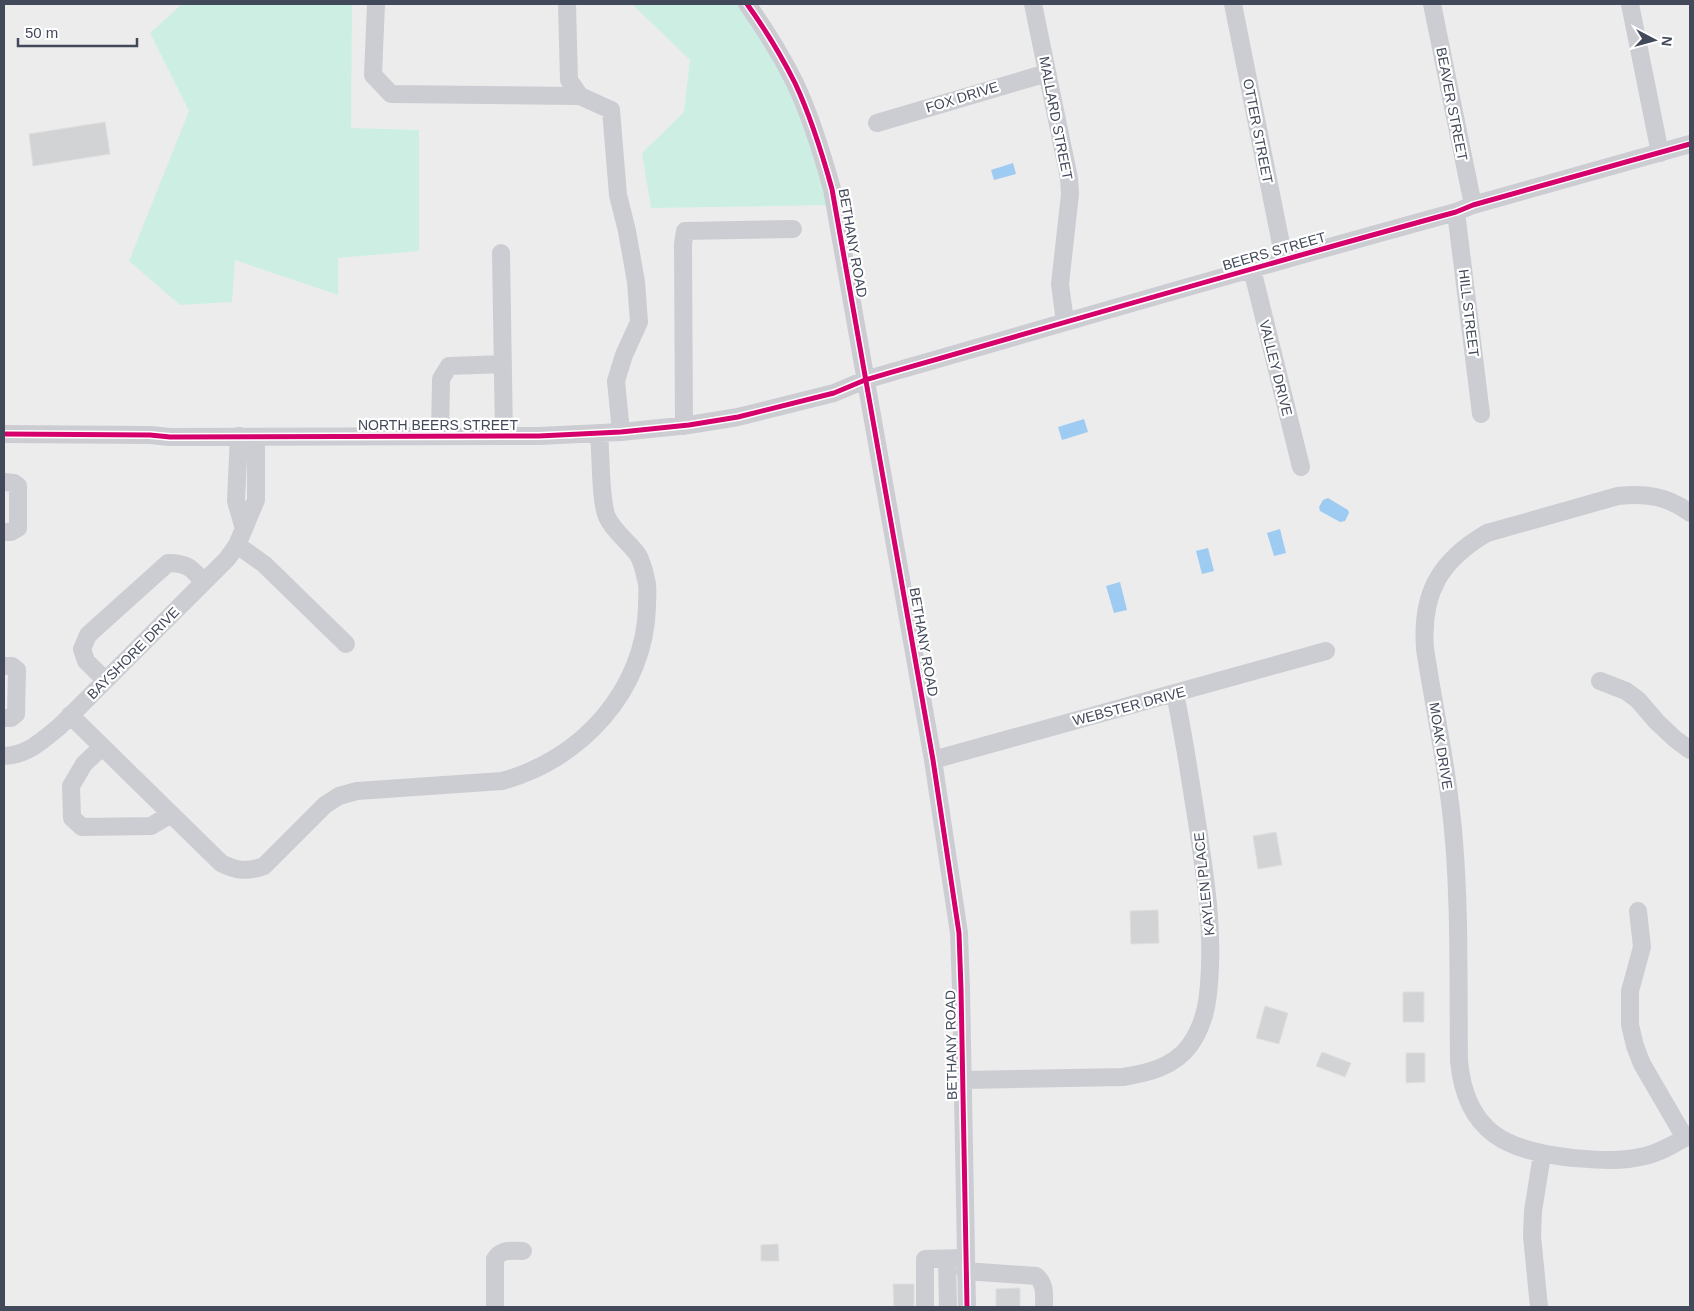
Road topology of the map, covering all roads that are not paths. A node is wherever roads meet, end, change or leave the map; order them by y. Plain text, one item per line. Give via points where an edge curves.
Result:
1 (376, 4) edge
2 (567, 4) edge
3 (747, 4) edge
4 (1033, 4) edge
5 (1233, 4) edge
6 (1432, 4) edge
7 (1630, 4) edge
8 (1047, 73) junction
9 (580, 96) junction
10 (877, 123) dead end
11 (1690, 144) edge
12 (1660, 153) junction
13 (1472, 205) junction
14 (1456, 212) junction
15 (793, 229) dead end
16 (501, 253) dead end
17 (1284, 259) junction
18 (1252, 269) junction
19 (1065, 322) junction
20 (503, 364) junction
21 (865, 380) junction
22 (1481, 414) dead end
23 (684, 426) junction
24 (620, 432) junction
25 (4, 434) edge
26 (600, 434) junction
27 (239, 436) junction
28 (256, 436) junction
29 (440, 436) junction
30 (504, 436) junction
31 (1301, 468) dead end
32 (4, 482) edge
33 (1690, 512) edge
34 (244, 529) junction
35 (4, 532) edge
36 (236, 545) junction
37 (204, 582) junction
38 (346, 644) dead end
39 (1326, 651) dead end
40 (4, 666) edge
41 (105, 680) junction
42 (1600, 682) dead end
43 (1175, 694) junction
44 (70, 716) junction
45 (4, 718) edge
46 (102, 746) junction
47 (1690, 750) edge
48 (4, 756) edge
49 (933, 760) junction
50 (171, 814) junction
51 (1638, 911) dead end
52 (963, 1080) junction
53 (1688, 1136) edge
54 (1542, 1155) junction
55 (523, 1252) dead end
56 (947, 1259) junction
57 (965, 1264) junction
58 (495, 1307) edge
59 (925, 1307) edge
60 (948, 1307) edge
61 (966, 1307) edge
62 (1044, 1307) edge
63 (1539, 1307) edge

1 - 9 street via 373,75 391,94
2 - 9 street via 569,80
3 - 21 street, BETHANY ROAD via 788,69 817,137 832,189
4 - 8 street, MALLARD STREET
5 - 17 street, OTTER STREET
6 - 13 street, BEAVER STREET
7 - 12 street
8 - 10 street, FOX DRIVE
8 - 19 street, MALLARD STREET via 1069,178 1060,284
9 - 24 street via 612,110 618,195 636,282 639,322 616,381
11 - 12 street, BEERS STREET
12 - 13 street, BEERS STREET
13 - 14 street, BEERS STREET
14 - 17 street, BEERS STREET
14 - 22 street, HILL STREET
15 - 23 street via 685,231
16 - 20 street
17 - 18 street, BEERS STREET
18 - 19 street, BEERS STREET
18 - 31 street, VALLEY DRIVE
19 - 21 street, BEERS STREET
20 - 29 street via 449,366 441,379
20 - 30 street
21 - 23 street, NORTH BEERS STREET via 834,393 738,417
21 - 49 street, BETHANY ROAD
23 - 24 street, NORTH BEERS STREET
24 - 26 street, NORTH BEERS STREET
25 - 27 street, NORTH BEERS STREET
26 - 30 street, NORTH BEERS STREET
26 - 50 street via 607,517 639,556 647,586 644,637 629,680 600,723 540,767 518,777 502,781 357,791 339,796 325,805 264,866 251,870 230,868 221,863
27 - 28 street, NORTH BEERS STREET
27 - 34 street via 236,501
28 - 29 street, NORTH BEERS STREET
28 - 34 street, BAYSHORE DRIVE via 256,500
29 - 30 street, NORTH BEERS STREET
32 - 35 street via 18,486 18,528
33 - 54 street, MOAK DRIVE via 1667,500 1637,494 1618,496 1502,527 1470,542 1456,555 1432,588 1425,612 1425,649 1455,848 1460,1077 1470,1106 1486,1127 1508,1143
34 - 36 street, BAYSHORE DRIVE
36 - 37 street, BAYSHORE DRIVE
36 - 38 street via 264,564
37 - 41 street, BAYSHORE DRIVE
37 - 41 street via 182,563 168,563 88,635 82,650 86,661
39 - 43 street, WEBSTER DRIVE
40 - 45 street via 17,670 16,714
41 - 44 street, BAYSHORE DRIVE
42 - 47 street via 1626,691 1638,700 1657,722
43 - 49 street, WEBSTER DRIVE
43 - 52 street, KAYLEN PLACE via 1210,917 1209,985 1201,1026 1183,1053 1163,1067 1144,1074
44 - 46 street
44 - 48 street, BAYSHORE DRIVE via 34,748
46 - 50 street
46 - 50 street via 84,764 71,786 72,818 82,827 151,826
49 - 52 street, BETHANY ROAD via 959,933
51 - 53 street via 1642,947 1630,991 1630,1025 1642,1064
52 - 57 street, BETHANY ROAD
53 - 54 street, MOAK DRIVE via 1646,1156 1617,1161
54 - 63 street via 1532,1236
55 - 58 street via 503,1251 495,1259
56 - 57 street
56 - 59 street via 925,1260
56 - 60 street
57 - 61 street, BETHANY ROAD
57 - 62 street via 1036,1276 1044,1287

